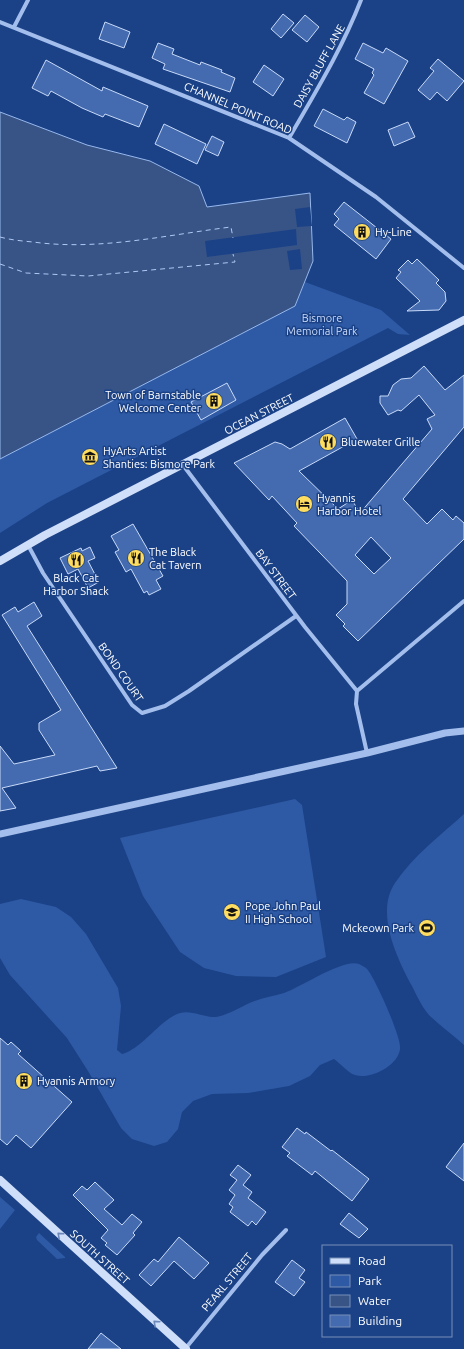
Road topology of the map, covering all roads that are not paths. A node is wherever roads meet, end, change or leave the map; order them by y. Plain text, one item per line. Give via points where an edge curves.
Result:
1 (28, 0) edge
2 (361, 0) edge
3 (0, 22) edge
4 (14, 27) junction
5 (289, 138) junction
6 (464, 268) edge
7 (464, 320) edge
8 (183, 465) junction
9 (28, 545) junction
10 (0, 561) edge
11 (464, 602) edge
12 (296, 616) junction
13 (357, 691) junction
14 (464, 731) edge
15 (367, 753) junction
16 (0, 834) edge
17 (0, 1180) edge
18 (286, 1230) dead end
19 (185, 1349) edge

1 - 4 street
2 - 5 street, DAISY BLUFF LANE via 350,29
3 - 4 street, CHANNEL POINT ROAD
4 - 5 street, CHANNEL POINT ROAD
5 - 6 street, CHANNEL POINT ROAD via 376,196
7 - 8 main road, OCEAN STREET
8 - 9 main road, OCEAN STREET
8 - 12 street, BAY STREET
9 - 10 main road, OCEAN STREET
9 - 12 street, BOND COURT via 43,573 132,705 142,713 165,706 189,691
11 - 13 street
12 - 13 street, BAY STREET
13 - 15 street via 356,704
14 - 15 street
15 - 16 street
19 -> 17 main road, SOUTH STREET
18 - 19 street, PEARL STREET via 262,1255

